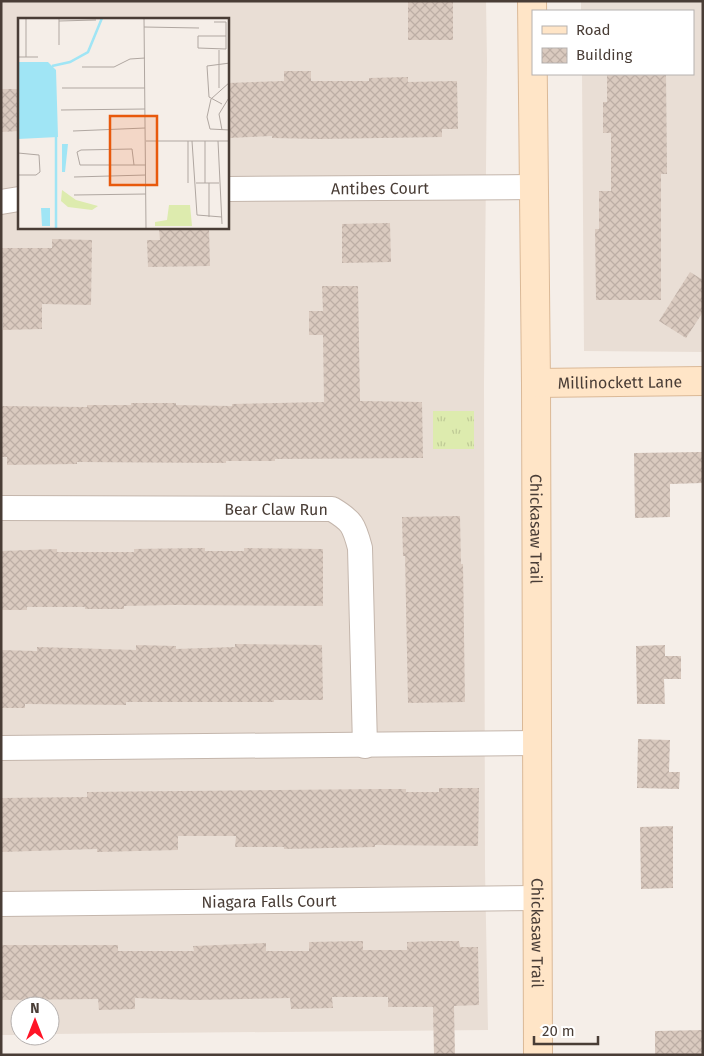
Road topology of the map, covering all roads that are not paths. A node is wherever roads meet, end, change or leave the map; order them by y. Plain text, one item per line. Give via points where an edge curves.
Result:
1 (532, 75) edge
2 (533, 188) junction
3 (229, 189) edge
4 (18, 199) edge
5 (1, 202) edge
6 (703, 381) edge
7 (536, 383) junction
8 (1, 508) edge
9 (536, 743) junction
10 (365, 746) junction
11 (1, 748) edge
12 (536, 898) junction
13 (1, 904) edge
14 (538, 1055) edge

1 - 2 street, Chickasaw Trail
2 - 3 street, Antibes Court
2 - 7 street, Chickasaw Trail
4 - 5 street
6 - 7 street, Millinockett Lane
7 - 9 street, Chickasaw Trail
8 - 10 street, Bear Claw Run via 332,509 344,516 354,527 360,548
9 - 10 street
9 - 12 street, Chickasaw Trail
10 - 11 street
12 - 13 street, Niagara Falls Court
12 - 14 street, Chickasaw Trail

